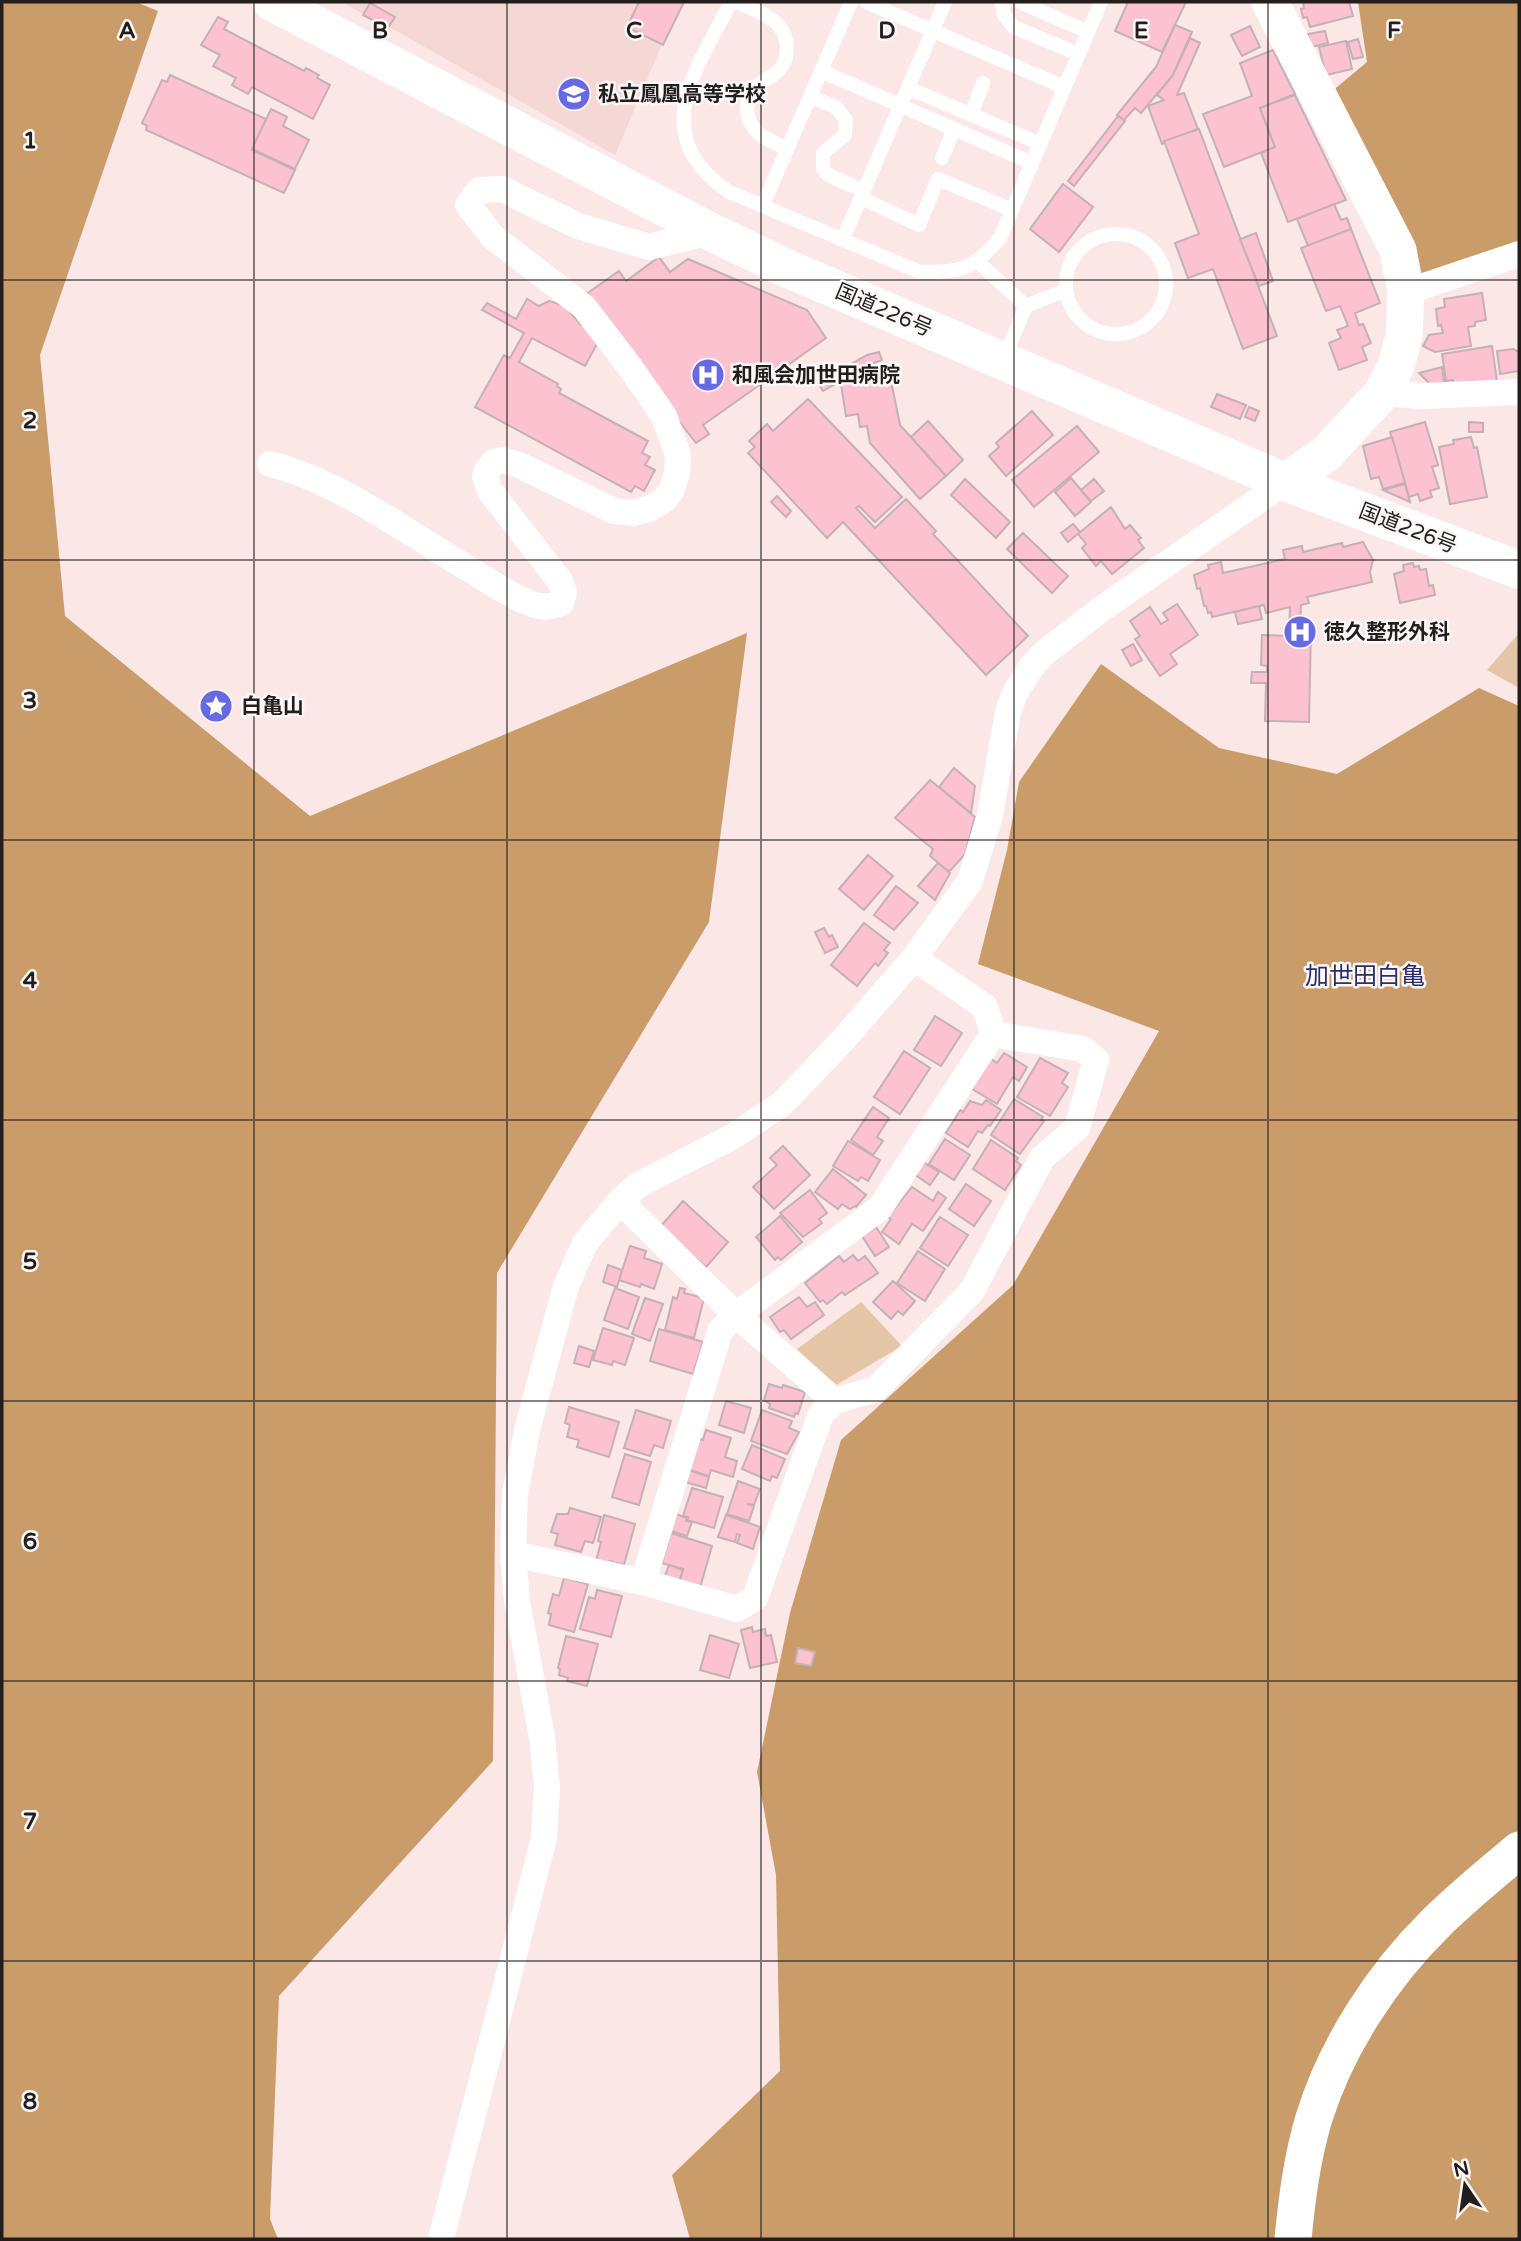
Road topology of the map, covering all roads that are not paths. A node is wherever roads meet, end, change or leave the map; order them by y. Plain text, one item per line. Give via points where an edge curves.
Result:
1 (272, 2) edge
2 (730, 2) edge
3 (737, 2) edge
4 (850, 2) edge
5 (866, 2) edge
6 (945, 2) edge
7 (1002, 2) edge
8 (1101, 2) edge
9 (1270, 2) edge
10 (1022, 3) edge
11 (1040, 6) edge
12 (933, 31) junction
13 (1088, 32) junction
14 (1078, 54) junction
15 (821, 71) junction
16 (983, 83) dead end
17 (1064, 87) junction
18 (908, 88) junction
19 (810, 97) junction
20 (900, 106) junction
21 (971, 115) junction
22 (954, 129) junction
23 (1041, 144) junction
24 (787, 149) junction
25 (942, 158) dead end
26 (1032, 163) junction
27 (862, 195) junction
28 (763, 205) junction
29 (1012, 209) junction
30 (710, 232) junction
31 (843, 239) junction
32 (1519, 254) edge
33 (978, 262) junction
34 (1066, 290) junction
35 (1405, 292) junction
36 (1026, 306) junction
37 (1002, 361) junction
38 (1519, 392) edge
39 (1382, 393) junction
40 (270, 464) dead end
41 (1285, 482) junction
42 (1519, 570) edge
43 (914, 958) junction
44 (993, 1034) junction
45 (620, 1201) junction
46 (736, 1315) junction
47 (835, 1401) junction
48 (513, 1554) junction
49 (643, 1582) junction
50 (1519, 1850) edge
51 (441, 2239) edge
52 (1293, 2239) edge

1 - 30 highway, 国道226号
2 - 28 lane via 685,102 686,142 705,173 729,192
3 - 24 lane via 774,21 784,34 784,64 755,87 747,114 756,132
4 - 15 lane
5 - 12 lane
6 - 12 lane
7 - 14 lane via 1004,15 1014,27
8 - 13 lane
9 - 35 street via 1398,250
10 - 11 lane
11 - 13 lane
12 - 17 lane
12 - 18 lane
13 - 14 lane
14 - 17 lane
15 - 19 lane
15 - 20 lane
16 - 21 lane
17 - 23 lane
18 - 20 lane
18 - 21 lane
19 - 24 lane
19 - 27 lane via 836,107 846,120 845,135 823,153 823,169
20 - 22 lane
20 - 27 lane
21 - 23 lane
22 - 25 lane
22 - 26 lane
23 - 26 lane
24 - 28 lane
26 - 29 lane
27 - 29 lane via 919,225 938,179
27 - 31 lane
28 - 31 lane
29 - 33 lane via 1000,238
30 - 37 highway, 国道226号
30 - 40 street via 649,247 578,226 502,189 479,190 468,205 493,237 584,307 664,416 678,455 677,473 664,500 634,513 614,511 502,460 487,470 490,491 560,581 561,603 536,605 514,595 344,494
31 - 33 lane via 920,272 945,272
32 - 35 street
33 - 36 lane
34 - 34 lane via 1074,257 1101,236 1118,234 1153,251 1164,271 1166,287 1155,316 1143,326 1113,334 1082,321
34 - 36 lane
35 - 39 street via 1404,336
36 - 37 lane
37 - 41 highway, 国道226号
38 - 39 street
39 - 41 street via 1326,454
41 - 42 highway, 国道226号
41 - 43 street via 1100,610 1032,666 1008,712 989,816 970,881
43 - 44 street via 985,1007
43 - 45 street via 782,1104 732,1137 638,1185
44 - 46 street via 880,1208
44 - 47 street via 1083,1049 1096,1060 1076,1128 1042,1158 972,1291 876,1390
45 - 46 street
45 - 48 street via 585,1242 566,1286 527,1430 515,1494
46 - 47 street
46 - 49 street via 720,1331
47 - 49 street via 821,1414 755,1598 737,1609
48 - 49 street
48 - 51 street via 542,1737 547,1787 544,1838
50 - 52 street via 1426,1934 1380,1990 1342,2051 1312,2127

